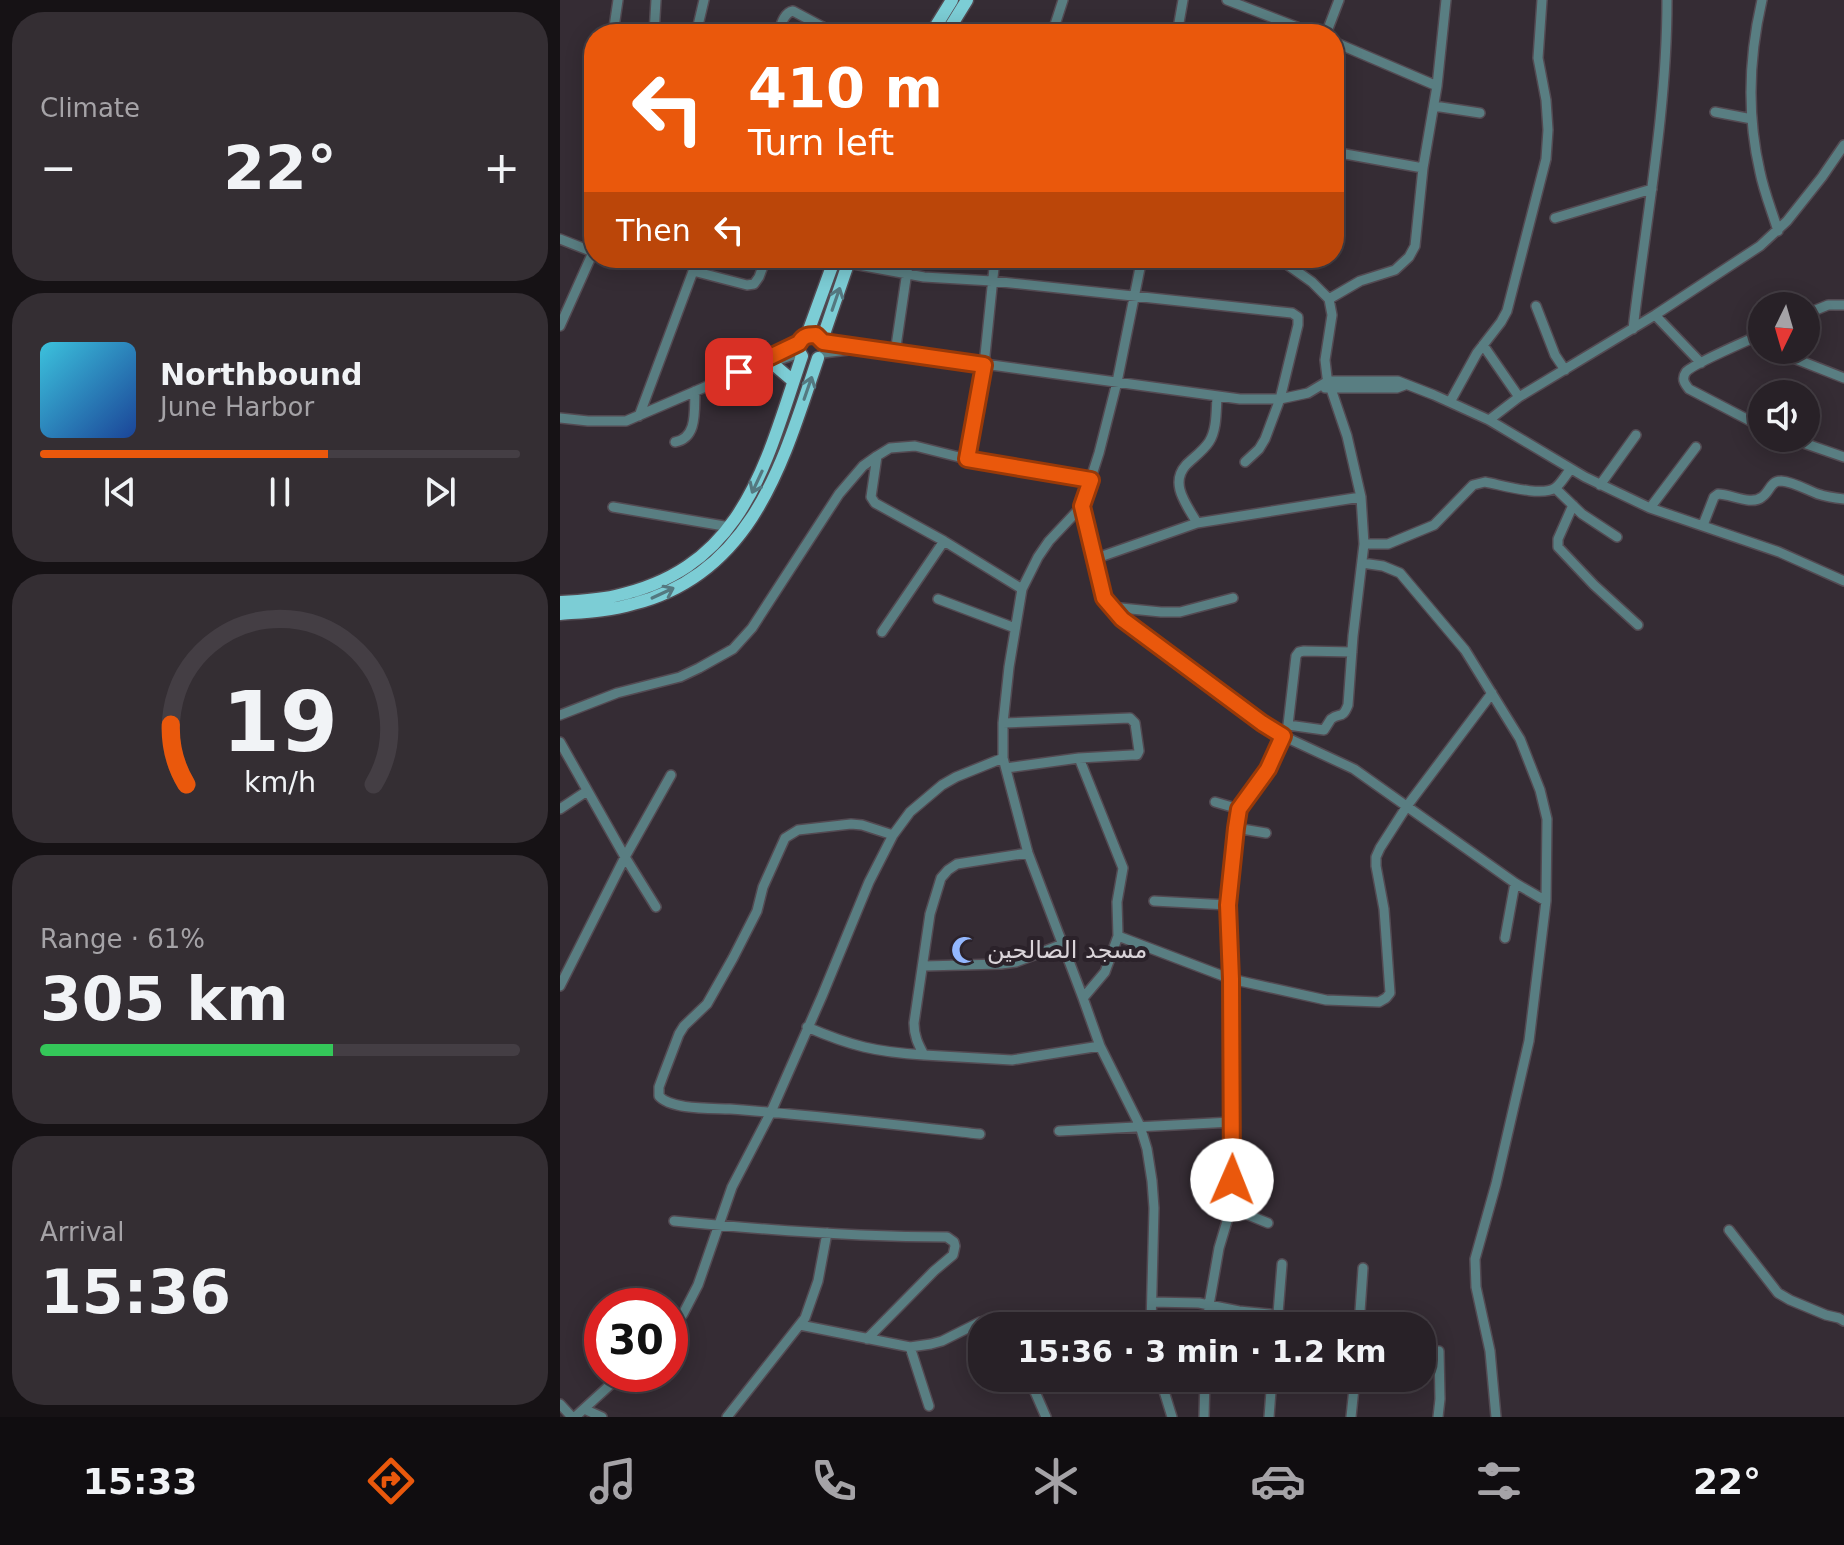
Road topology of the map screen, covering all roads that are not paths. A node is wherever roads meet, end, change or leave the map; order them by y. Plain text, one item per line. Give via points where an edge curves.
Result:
1 (618, 0) edge
2 (656, 0) edge
3 (704, 0) edge
4 (952, 0) edge
5 (967, 0) edge
6 (1063, 0) edge
7 (1183, 0) edge
8 (1227, 0) edge
9 (1339, 0) edge
10 (1446, 0) edge
11 (1542, 0) edge
12 (1667, 0) edge
13 (1762, 0) edge
14 (614, 24) edge
15 (655, 24) edge
16 (698, 24) edge
17 (782, 24) edge
18 (817, 24) edge
19 (937, 24) edge
20 (952, 24) edge
21 (1055, 24) edge
22 (1179, 24) edge
23 (1289, 24) edge
24 (1330, 24) edge
25 (1344, 46) edge
26 (1437, 86) junction
27 (1434, 106) junction
28 (1715, 112) dead end
29 (1480, 113) dead end
30 (1752, 119) junction
31 (1844, 145) edge
32 (1344, 154) edge
33 (1423, 168) junction
34 (1652, 189) junction
35 (1555, 218) dead end
36 (1778, 231) junction
37 (560, 239) edge
38 (584, 247) edge
39 (586, 268) edge
40 (694, 268) edge
41 (762, 268) edge
42 (831, 268) edge
43 (847, 268) edge
44 (888, 268) edge
45 (908, 268) edge
46 (994, 268) edge
47 (1140, 268) edge
48 (1292, 268) edge
49 (693, 271) junction
50 (907, 272) junction
51 (992, 281) junction
52 (1136, 296) junction
53 (1329, 299) junction
54 (1844, 305) edge
55 (1536, 306) dead end
56 (1820, 309) edge
57 (1655, 315) junction
58 (560, 326) edge
59 (1633, 329) junction
60 (1748, 340) edge
61 (1483, 345) junction
62 (802, 347) junction
63 (822, 348) junction
64 (895, 353) junction
65 (766, 363) junction
66 (1701, 363) junction
67 (1808, 364) edge
68 (984, 365) junction
69 (1565, 370) junction
70 (1844, 378) edge
71 (793, 381) junction
72 (1117, 382) junction
73 (1327, 386) junction
74 (695, 391) junction
75 (1217, 397) junction
76 (1519, 397) junction
77 (1280, 399) junction
78 (1450, 402) junction
79 (639, 416) junction
80 (560, 418) edge
81 (1489, 420) junction
82 (1748, 420) edge
83 (1636, 435) dead end
84 (675, 442) dead end
85 (1696, 447) dead end
86 (1820, 449) edge
87 (877, 456) junction
88 (1844, 457) edge
89 (967, 459) junction
90 (1245, 462) dead end
91 (1571, 469) junction
92 (1091, 480) junction
93 (1600, 485) junction
94 (1555, 488) junction
95 (1361, 497) junction
96 (1844, 499) edge
97 (1573, 505) junction
98 (1082, 506) junction
99 (613, 507) dead end
100 (1650, 508) junction
101 (1197, 523) junction
102 (1703, 525) junction
103 (730, 527) junction
104 (1617, 537) dead end
105 (944, 541) junction
106 (1364, 544) junction
107 (1094, 559) junction
108 (1362, 563) junction
109 (1844, 581) edge
110 (1022, 589) junction
111 (1233, 598) dead end
112 (938, 599) dead end
113 (560, 602) edge
114 (1111, 607) junction
115 (560, 614) edge
116 (1638, 625) dead end
117 (1015, 628) junction
118 (882, 632) dead end
119 (1352, 652) junction
120 (1492, 693) junction
121 (560, 715) edge
122 (1003, 723) junction
123 (1288, 725) junction
124 (1283, 736) junction
125 (560, 742) edge
126 (1079, 758) junction
127 (1005, 763) junction
128 (671, 775) dead end
129 (587, 791) junction
130 (1215, 802) dead end
131 (1407, 806) junction
132 (560, 809) edge
133 (1239, 809) junction
134 (1236, 828) junction
135 (1266, 833) dead end
136 (893, 835) junction
137 (1028, 853) junction
138 (625, 857) junction
139 (1515, 883) junction
140 (1154, 901) dead end
141 (1546, 901) junction
142 (1228, 905) junction
143 (656, 907) dead end
144 (1118, 936) junction
145 (1505, 938) dead end
146 (1063, 944) junction
147 (924, 966) junction
148 (1231, 979) junction
149 (560, 986) edge
150 (1083, 998) junction
151 (807, 1027) junction
152 (1100, 1046) junction
153 (924, 1055) junction
154 (771, 1112) junction
155 (1232, 1122) junction
156 (1140, 1126) junction
157 (1059, 1131) dead end
158 (980, 1134) dead end
159 (1231, 1208) junction
160 (674, 1221) dead end
161 (1268, 1223) dead end
162 (718, 1226) junction
163 (1729, 1230) dead end
164 (827, 1233) junction
165 (1282, 1264) dead end
166 (1363, 1268) dead end
167 (1152, 1302) junction
168 (688, 1304) edge
169 (1209, 1305) junction
170 (1152, 1312) edge
171 (1209, 1312) edge
172 (1243, 1312) edge
173 (1278, 1312) edge
174 (1360, 1312) edge
175 (1844, 1321) edge
176 (800, 1325) junction
177 (968, 1329) edge
178 (867, 1339) junction
179 (910, 1347) junction
180 (1439, 1351) dead end
181 (602, 1392) edge
182 (1035, 1392) edge
183 (1164, 1392) edge
184 (1205, 1392) edge
185 (1271, 1392) edge
186 (1354, 1392) edge
187 (560, 1404) edge
188 (929, 1406) dead end
189 (584, 1409) junction
190 (732, 1416) edge
191 (573, 1417) edge
192 (602, 1417) edge
193 (1046, 1417) edge
194 (1172, 1417) edge
195 (1204, 1417) edge
196 (1269, 1417) edge
197 (1351, 1417) edge
198 (1438, 1417) edge
199 (1496, 1417) edge

1 - 14 street
2 - 15 street
3 - 16 street
4 - 19 main road
5 - 20 main road
6 - 21 street
7 - 22 street
8 - 23 street
9 - 24 street
10 - 26 street
11 - 61 street via 1538,58 1546,100 1546,159 1507,311
12 - 34 street
13 - 30 street via 1753,59
17 - 18 street via 793,11
25 - 26 street
26 - 27 street
27 - 29 street
27 - 33 street
28 - 30 street
30 - 36 street via 1759,170
31 - 36 street
32 - 33 street
33 - 53 street via 1417,237 1409,257 1395,270 1360,281
34 - 35 street
34 - 59 street
36 - 57 street
37 - 38 street
39 - 58 street
40 - 49 street
41 - 49 street via 754,284 747,285
42 - 62 main road
63 -> 43 main road
44 - 50 street
45 - 50 street
46 - 51 street
47 - 52 street
48 - 53 street
49 - 79 street
50 - 51 street
50 - 64 street
51 - 52 street
51 - 68 street
52 - 72 street
52 - 77 street via 1296,315
53 - 73 street
54 - 56 street
55 - 69 street
57 - 59 street
57 - 66 street
59 - 69 street
60 - 66 street
61 - 76 street
61 - 78 street
62 - 63 main road via 813,360
62 - 63 main road via 816,335
62 - 65 street
62 - 71 main road
63 - 64 street
115 -> 63 main road via 654,598 688,580 736,540 774,479
64 - 68 street
65 - 71 main road
65 - 74 street
66 - 82 street via 1685,374 1686,386
67 - 70 street
68 - 72 street
68 - 89 street
69 - 76 street
71 -> 103 main road via 762,471
72 - 75 street
72 - 92 street
73 - 77 street
73 - 78 street via 1398,381
73 - 95 street
74 - 79 street
74 - 84 street via 693,427 683,441
75 - 77 street
75 - 101 street via 1212,436 1178,478
76 - 81 street
77 - 90 street via 1262,445
78 - 81 street
79 - 80 street via 617,422
81 - 91 street
83 - 93 street
85 - 100 street
86 - 88 street
87 - 89 street via 907,446
87 - 105 street via 873,501
87 - 121 street via 839,494 733,649 680,677
89 - 92 street
91 - 93 street
91 - 94 street
92 - 98 street
93 - 100 street
94 - 97 street
94 - 106 street via 1536,492 1481,482 1434,525 1388,544
95 - 101 street
95 - 106 street
96 - 102 street via 1777,481 1759,500 1718,494
97 - 104 street
97 - 116 street via 1557,545
98 - 107 street
98 - 110 street via 1049,541
99 - 103 street
100 - 102 street
101 - 107 street
102 - 109 street
103 - 113 main road via 695,560 646,587
105 - 110 street
105 - 118 street
106 - 108 street
107 - 114 street
108 - 119 street
108 - 120 street via 1405,577 1465,650
110 - 117 street
111 - 114 street via 1180,612
112 - 117 street
114 - 124 street
117 - 122 street
119 - 123 street via 1345,713 1331,719 1324,730
119 - 123 street via 1304,651 1296,656
120 - 131 street
120 - 141 street via 1520,739 1540,790 1547,819
122 - 126 street via 1133,720 1137,755
122 - 127 street
123 - 124 street
124 - 131 street via 1354,769
124 - 133 street via 1268,769
125 - 129 street
126 - 127 street
126 - 144 street via 1123,868
127 - 136 street via 942,785
127 - 137 street
128 - 138 street
129 - 132 street
129 - 138 street
130 - 133 street
131 - 139 street
131 - 148 street via 1376,857 1387,932 1386,998 1326,1000
133 - 134 street
134 - 135 street
134 - 142 street
136 - 151 street
136 - 154 street via 851,824 789,835 757,911 710,999 679,1034 659,1087 662,1100
137 - 146 street
137 - 147 street via 948,870 930,914
138 - 143 street
138 - 149 street
139 - 141 street
139 - 145 street
140 - 142 street
141 - 199 street via 1529,1041 1475,1259
142 - 148 street
144 - 148 street
144 - 150 street via 1105,972
146 - 147 street via 1016,962
146 - 150 street
147 - 153 street via 914,1033
148 - 155 street
150 - 152 street
151 - 153 street via 865,1049
151 - 154 street
152 - 153 street via 1012,1060
152 - 156 street
154 - 158 street
154 - 162 street
155 - 156 street
155 - 159 street
156 - 157 street
156 - 167 street via 1152,1181
159 - 161 street
159 - 169 street
160 - 162 street
162 - 164 street
162 - 168 street
163 - 175 street via 1778,1293
164 - 176 street via 815,1291
164 - 178 street via 947,1237 954,1242 953,1255
165 - 173 street
166 - 174 street
167 - 169 street
167 - 170 street
169 - 171 street
169 - 172 street
176 - 178 street
176 - 190 street
177 - 179 street
178 - 179 street
179 - 188 street
180 - 198 street
181 - 189 street
182 - 193 street
183 - 194 street
184 - 195 street
185 - 196 street
186 - 197 street
187 - 191 street
189 - 191 street
189 - 192 street

